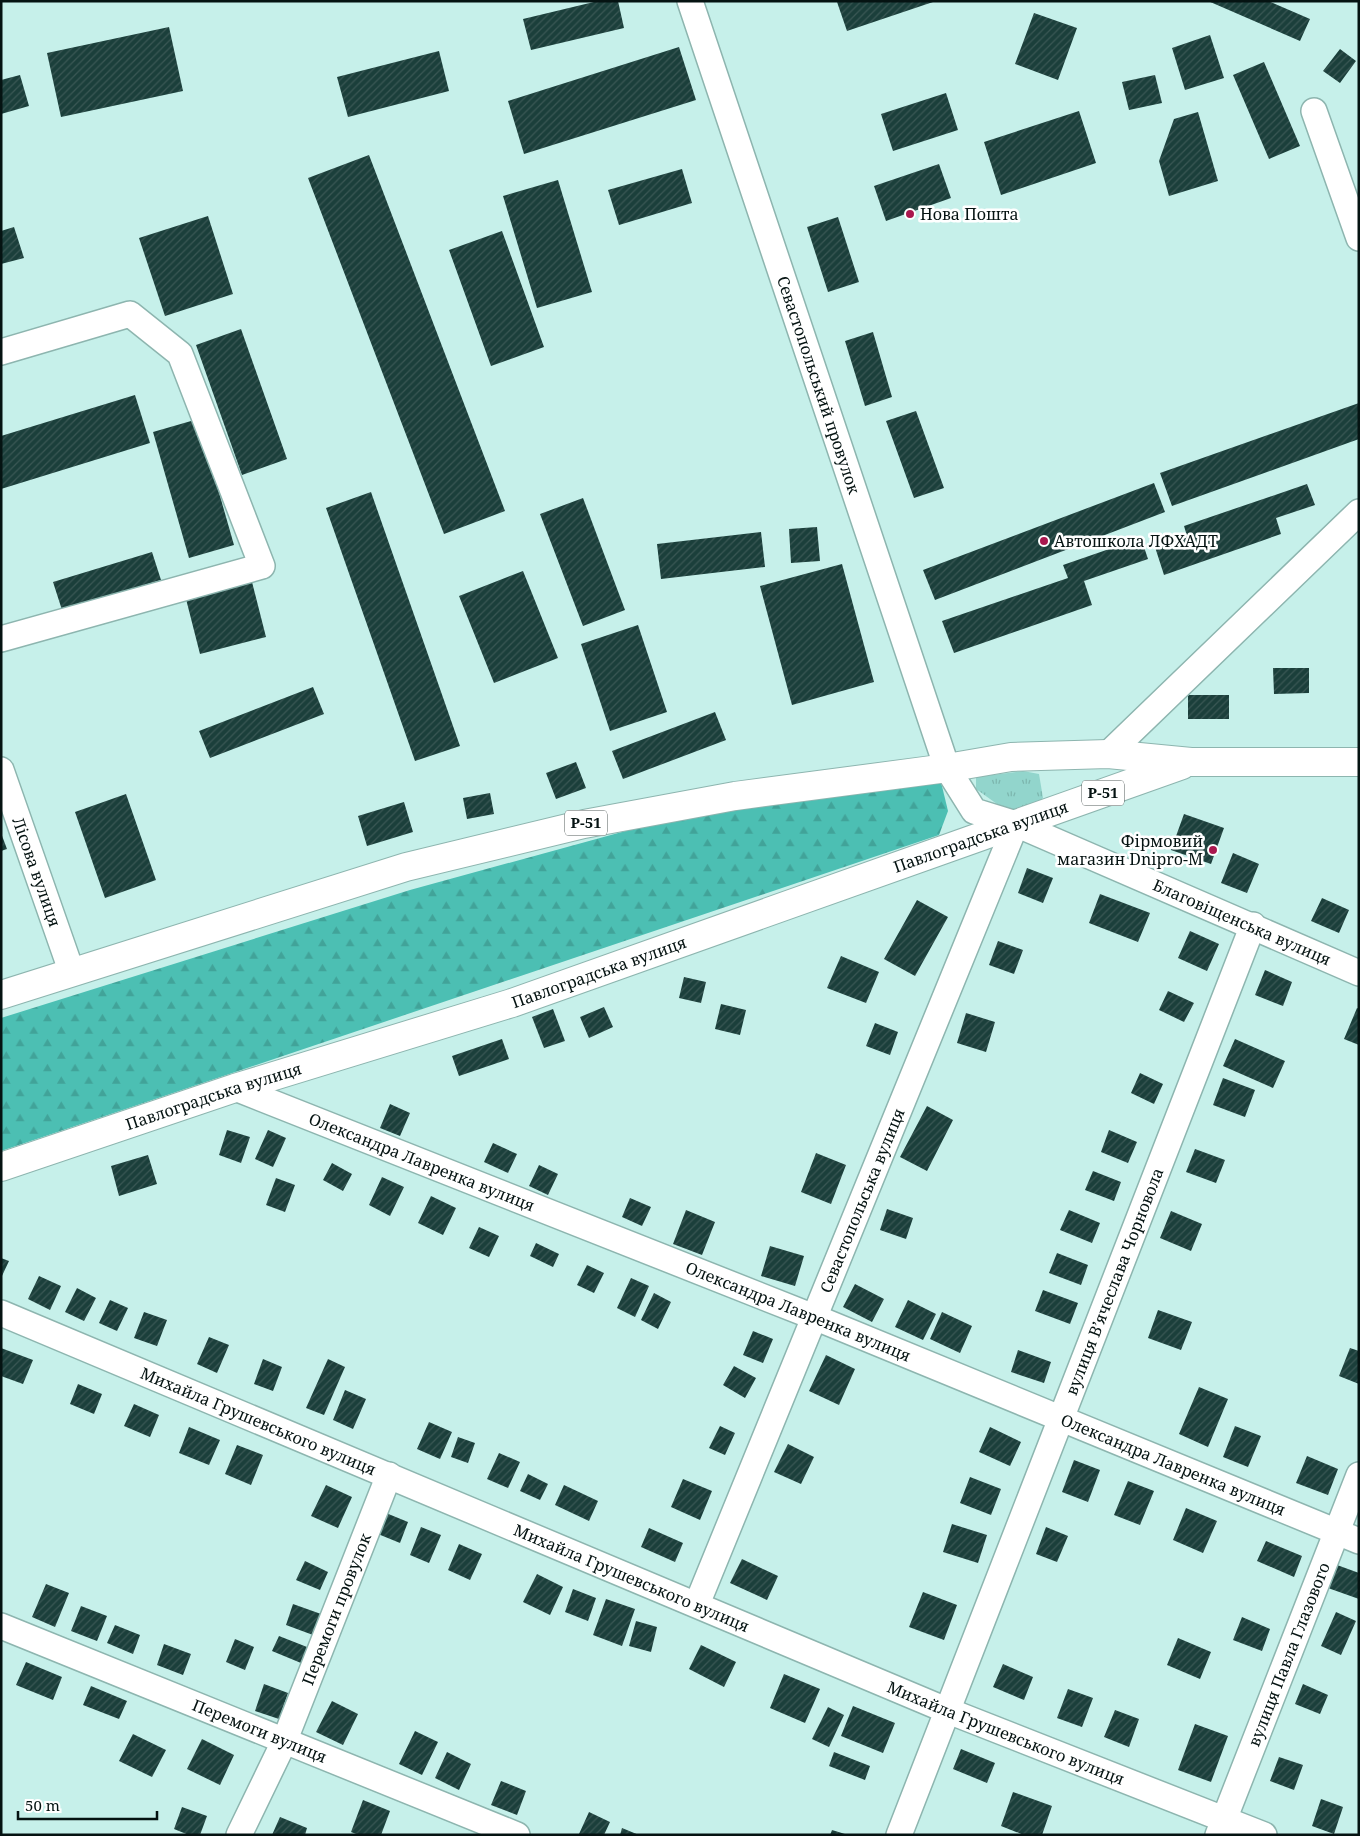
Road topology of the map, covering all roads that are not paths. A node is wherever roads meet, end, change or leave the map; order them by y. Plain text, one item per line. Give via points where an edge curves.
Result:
1 (690, 1) edge
2 (1314, 111) dead end
3 (1359, 238) edge
4 (1, 352) edge
5 (1359, 512) edge
6 (1, 639) edge
7 (1108, 754) junction
8 (1190, 762) junction
9 (1359, 762) edge
10 (947, 768) junction
11 (1, 770) edge
12 (1016, 824) junction
13 (1252, 925) junction
14 (72, 973) junction
15 (1359, 973) edge
16 (1, 995) edge
17 (235, 1088) junction
18 (1, 1167) edge
19 (1, 1312) edge
20 (814, 1317) junction
21 (1062, 1418) junction
22 (389, 1475) junction
23 (1359, 1475) edge
24 (1348, 1536) edge
25 (697, 1604) junction
26 (4, 1635) edge
27 (946, 1710) junction
28 (284, 1742) junction
29 (1221, 1827) edge
30 (239, 1835) edge
31 (517, 1835) edge
32 (899, 1835) edge
33 (1264, 1835) edge

1 - 10 street, Севастопольський провулок
2 - 3 street
4 - 6 street via 130,314 180,354 262,566
5 - 7 street
7 - 8 main road, Павлоградська вулиця / Р-51
7 - 10 main road, Павлоградська вулиця / Р-51 via 1011,757
8 - 9 main road, Павлоградська вулиця / Р-51
8 - 12 main road, Павлоградська вулиця / Р-51
10 - 12 street, Севастопольський провулок via 974,810
10 - 14 main road, Павлоградська вулиця / Р-51 via 734,796 584,824 406,867
11 - 14 street, Лісова вулиця
12 - 13 street, Благовіщенська вулиця
12 - 17 main road, Павлоградська вулиця / Р-51 via 512,1003
12 - 20 street, Севастопольська вулиця
13 - 15 street, Благовіщенська вулиця
13 - 21 street, вулиця В’ячеслава Чорновола
14 - 16 main road, Павлоградська вулиця / Р-51
17 - 18 main road, Павлоградська вулиця / Р-51
17 - 20 street, Олександра Лавренка вулиця
19 - 22 street, Михайла Грушевського вулиця
20 - 21 street, Олександра Лавренка вулиця
20 - 25 street, Севастопольська вулиця
21 - 24 street, Олександра Лавренка вулиця
21 - 27 street, вулиця В’ячеслава Чорновола
22 - 25 street, Михайла Грушевського вулиця
22 - 28 street, Перемоги провулок
23 - 24 street, вулиця Павла Глазового
24 - 29 street, вулиця Павла Глазового
25 - 27 street, Михайла Грушевського вулиця
26 - 28 street, Перемоги вулиця
27 - 29 street, Михайла Грушевського вулиця
27 - 32 street, вулиця В’ячеслава Чорновола
28 - 30 street, Перемоги провулок
28 - 31 street, Перемоги вулиця
29 - 33 street, Михайла Грушевського вулиця

